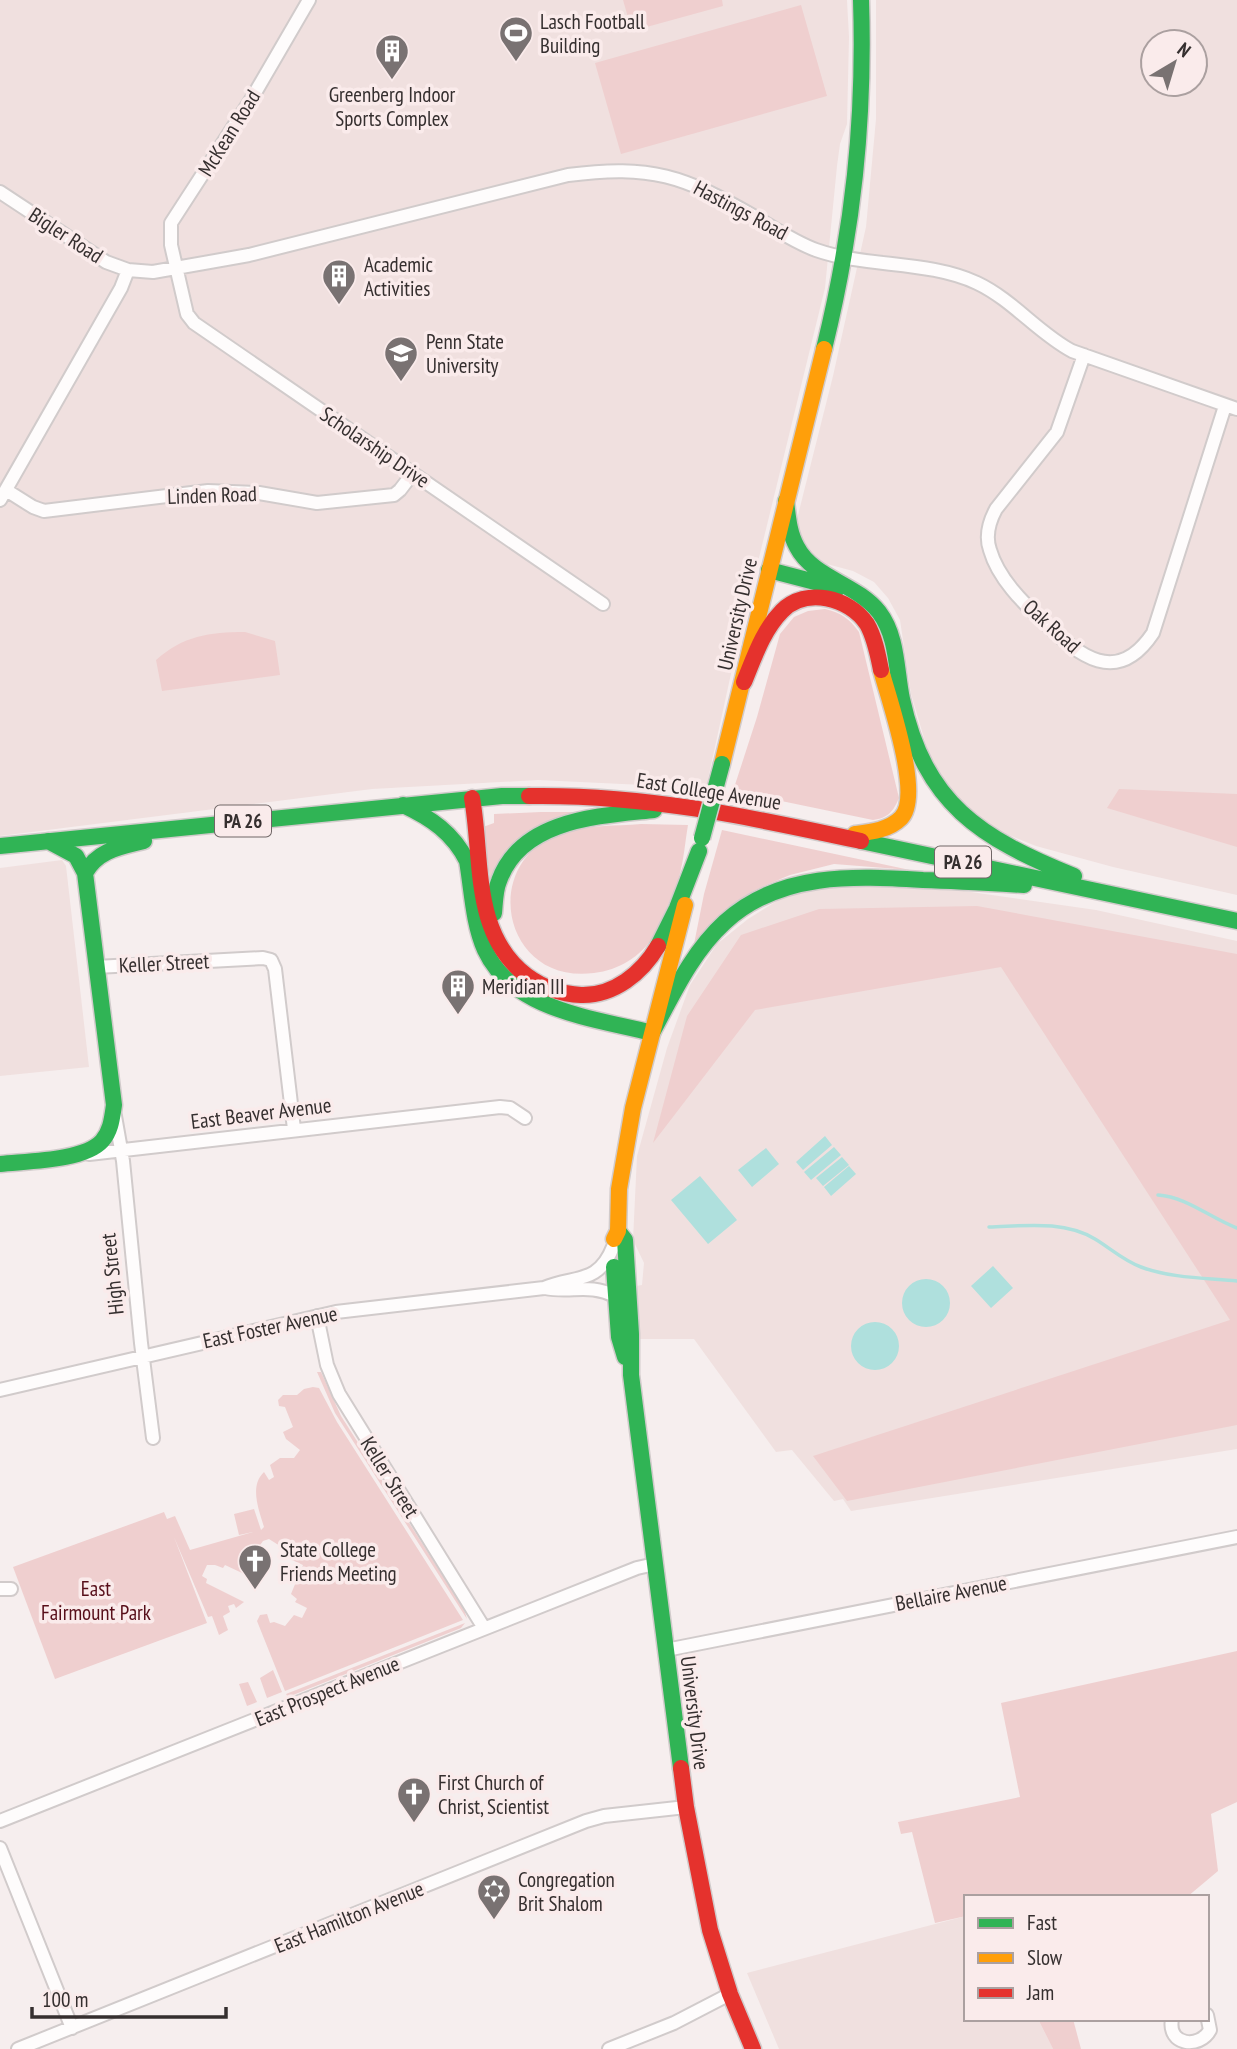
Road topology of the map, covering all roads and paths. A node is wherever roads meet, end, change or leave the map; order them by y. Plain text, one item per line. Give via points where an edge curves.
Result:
1 (309, 0) edge
2 (861, 0) edge
3 (0, 192) edge
4 (845, 256) junction
5 (128, 270) junction
6 (177, 270) junction
7 (1084, 355) junction
8 (1231, 407) edge
9 (413, 473) junction
10 (3, 495) edge
11 (786, 501) junction
12 (769, 570) junction
13 (849, 588) junction
14 (603, 604) dead end
15 (744, 682) junction
16 (472, 798) junction
17 (402, 804) junction
18 (692, 807) junction
19 (166, 829) junction
20 (840, 836) junction
21 (47, 841) junction
22 (701, 844) junction
23 (0, 846) edge
24 (85, 873) junction
25 (1087, 888) junction
26 (1123, 896) junction
27 (1237, 920) edge
28 (497, 942) junction
29 (96, 967) junction
30 (652, 1033) junction
31 (114, 1105) junction
32 (525, 1118) dead end
33 (294, 1129) junction
34 (122, 1151) junction
35 (74, 1156) junction
36 (0, 1164) edge
37 (616, 1239) junction
38 (544, 1288) junction
39 (615, 1296) junction
40 (317, 1316) junction
41 (142, 1356) junction
42 (631, 1375) junction
43 (0, 1390) edge
44 (153, 1438) dead end
45 (1237, 1537) edge
46 (654, 1564) junction
47 (485, 1628) junction
48 (666, 1650) junction
49 (685, 1807) junction
50 (0, 1821) edge
51 (0, 1848) edge
52 (730, 1994) junction
53 (1172, 2021) edge
54 (1208, 2021) edge
55 (72, 2028) junction
56 (1196, 2047) edge
57 (18, 2049) edge
58 (610, 2049) edge
59 (754, 2049) edge

1 - 6 street, McKean Road via 172,220
2 - 4 main road, University Drive via 860,141
3 - 5 street, Bigler Road via 100,259
4 - 6 street, Hastings Road via 803,244 688,182 607,169 568,174
4 - 7 street, Hastings Road via 973,281 1016,307 1060,344
4 - 11 main road, University Drive
5 - 6 street, Bigler Road
5 - 10 street
6 - 9 street, Scholarship Drive via 185,307 194,323
7 - 8 street, Hastings Road
7 - 8 street, Oak Road via 1057,432 996,509 988,533 989,548 1007,582 1071,648 1087,657 1121,661 1135,655 1153,633
9 - 10 street, Linden Road via 394,495 326,503 259,492 208,491 44,511
9 - 14 street, Scholarship Drive
11 - 12 main road, University Drive
11 - 13 main road via 790,535 801,555
12 - 13 main road via 830,588
12 - 15 main road, University Drive
13 - 26 main road via 869,601 883,619 912,735 939,791 973,825 1013,851
15 - 20 main road via 763,634 794,602 811,597 838,601 855,611 869,628 911,796 906,813 893,826
15 - 22 main road, University Drive, bridge
16 - 17 main road, East College Avenue / PA 26
16 - 18 main road, East College Avenue / PA 26 via 582,795
16 - 28 main road via 486,911
17 - 19 main road, East College Avenue / PA 26
17 - 30 main road via 437,824 464,852 478,935 490,961 511,985 549,1006
18 - 20 main road, East College Avenue / PA 26
18 - 28 main road via 575,822 534,836 511,857 499,880 494,907
19 - 21 main road, East College Avenue / PA 26
19 - 24 main road, East College Avenue / PA 26 via 147,841 103,852
20 - 25 main road, East College Avenue / PA 26
21 - 23 main road, East College Avenue / PA 26
21 - 24 main road via 76,856
22 - 28 main road via 656,951 616,987 580,996 544,988 518,971
22 - 30 main road, University Drive
24 - 29 main road, High Street
25 - 26 main road, East College Avenue / PA 26
25 - 30 main road via 858,876 796,883 768,894 724,924 679,980
26 - 27 main road, East College Avenue / PA 26
29 - 31 main road, High Street
29 - 33 street, Keller Street via 271,960
30 - 37 main road, University Drive via 623,1160
31 - 34 street, High Street
31 - 35 main road, High Street via 105,1139
32 - 33 street, East Beaver Avenue via 500,1107
33 - 34 street, East Beaver Avenue
34 - 35 street, East Beaver Avenue
34 - 41 street, High Street
35 - 36 main road, East Beaver Avenue
37 - 38 street, East Foster Avenue via 605,1264 594,1274
37 - 39 main road, University Drive
37 - 42 main road, University Drive via 625,1240
38 - 39 street, East Foster Avenue via 597,1288
38 - 40 street, East Foster Avenue
39 - 42 main road, University Drive via 619,1337
40 - 41 street, East Foster Avenue
40 - 47 street, Keller Street via 327,1365 339,1394
41 - 43 street, East Foster Avenue
41 - 44 street, High Street
42 - 46 main road, University Drive
45 - 48 street, Bellaire Avenue
46 - 47 street, East Prospect Avenue
46 - 48 main road, University Drive
47 - 50 street, East Prospect Avenue
48 - 49 main road, University Drive
49 - 52 main road, University Drive via 710,1930
49 - 55 street, East Hamilton Avenue via 586,1821
51 - 55 street
52 - 58 street
52 - 59 main road, University Drive
53 - 56 street via 1175,2038
54 - 56 street via 1210,2030
55 - 57 street, East Hamilton Avenue

